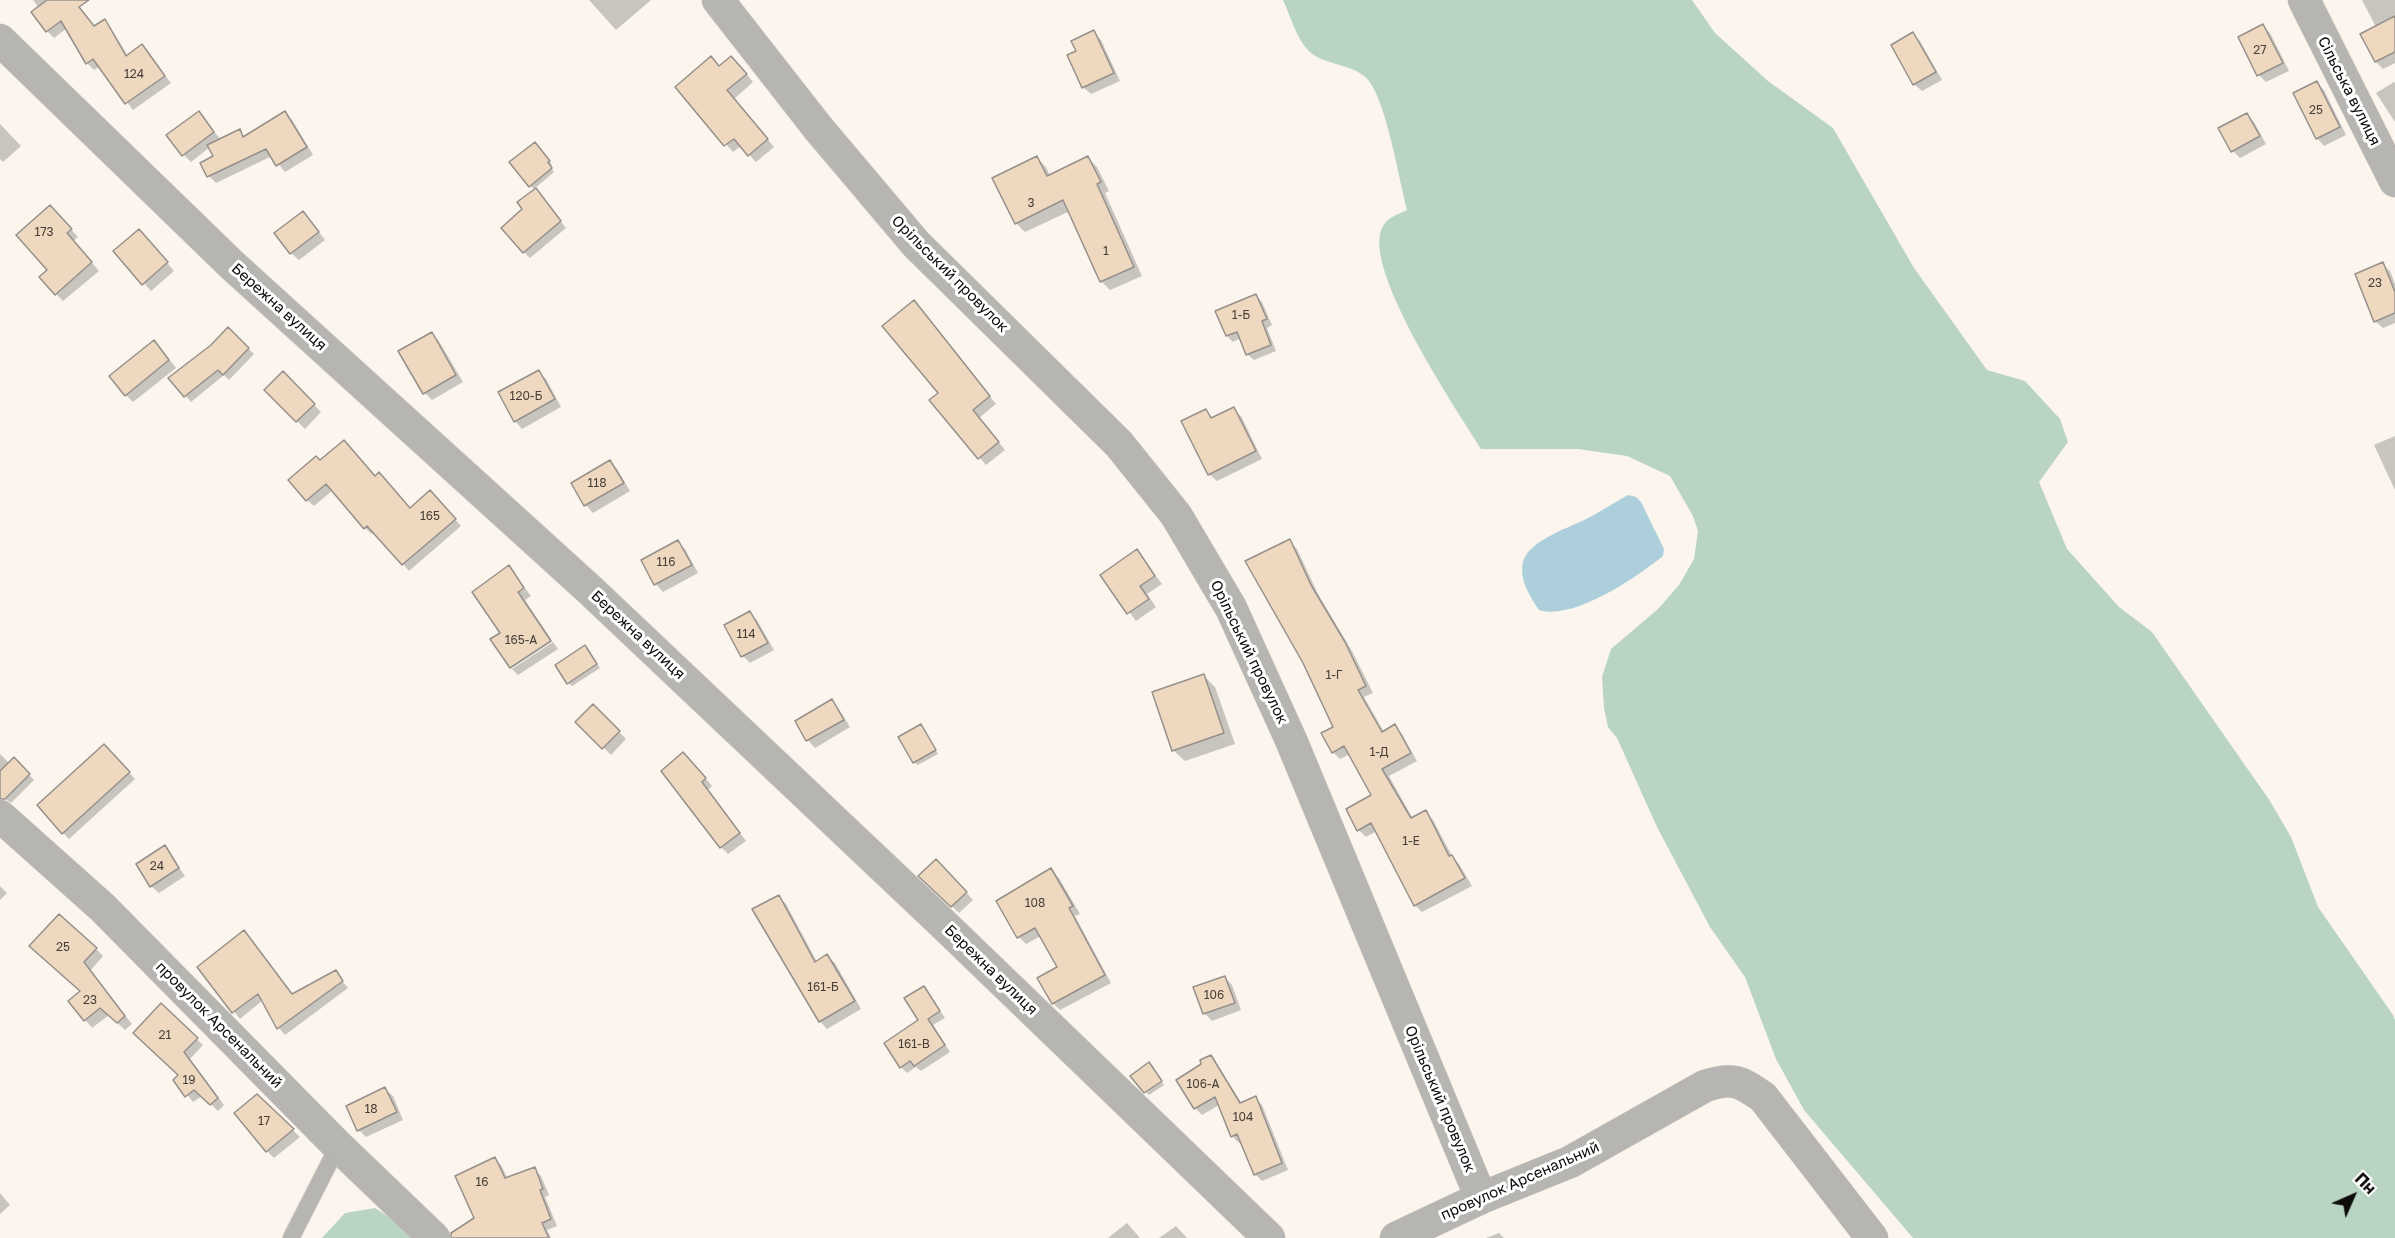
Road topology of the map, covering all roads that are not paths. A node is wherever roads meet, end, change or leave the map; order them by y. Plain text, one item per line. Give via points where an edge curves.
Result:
1 (718, 0) edge
2 (2304, 0) edge
3 (0, 40) edge
4 (2395, 182) edge
5 (0, 816) edge
6 (338, 1146) junction
7 (1481, 1198) junction
8 (291, 1238) edge
9 (434, 1238) edge
10 (1269, 1238) edge
11 (1395, 1238) edge
12 (1872, 1238) edge

1 - 7 street, Орільський провулок via 818,128 916,244 1112,436 1176,515 1231,608 1291,740
2 - 4 street, Сільська вулиця
3 - 10 street, Бережна вулиця via 232,265 590,590
5 - 6 street, провулок Арсенальний via 103,908
6 - 8 lane
6 - 9 street, провулок Арсенальний
7 - 11 street, провулок Арсенальний
7 - 12 street, провулок Арсенальний via 1570,1162 1705,1086 1724,1080 1742,1082 1763,1097

